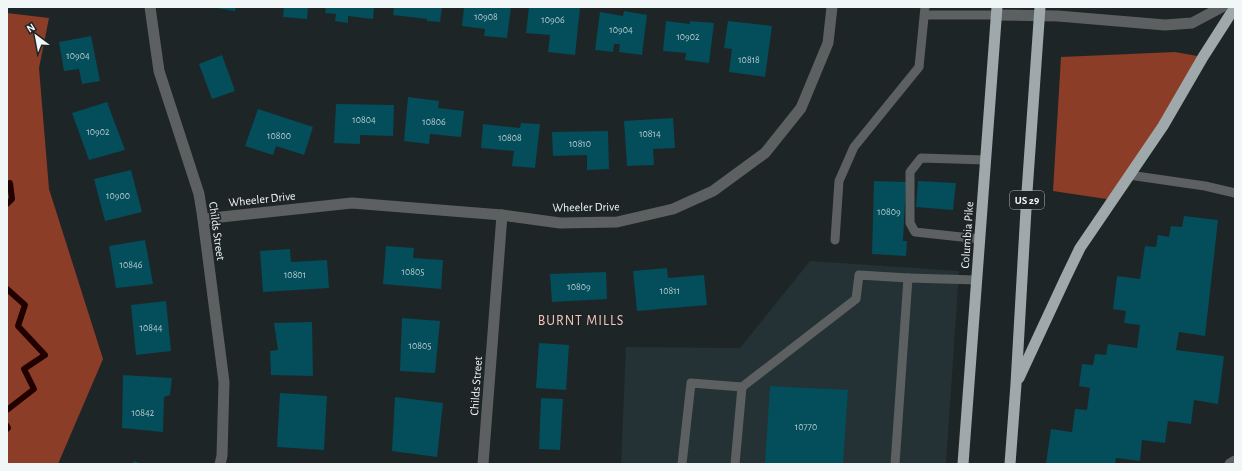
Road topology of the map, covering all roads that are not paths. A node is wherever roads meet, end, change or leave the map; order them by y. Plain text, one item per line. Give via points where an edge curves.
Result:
1 (150, 7) edge
2 (832, 7) edge
3 (1222, 7) edge
4 (1235, 7) edge
5 (925, 11) edge
6 (997, 11) edge
7 (1040, 12) edge
8 (986, 160) junction
9 (1129, 175) junction
10 (1235, 194) edge
11 (502, 215) junction
12 (203, 219) junction
13 (834, 240) dead end
14 (980, 240) junction
15 (908, 278) junction
16 (977, 280) junction
17 (1016, 384) junction
18 (742, 387) junction
19 (1235, 461) edge
20 (220, 464) edge
21 (483, 464) edge
22 (682, 464) edge
23 (735, 464) edge
24 (895, 464) edge
25 (963, 464) edge
26 (1010, 464) edge
27 (1230, 464) edge

1 - 12 street, Childs Street via 159,71 199,194
2 - 11 street, Wheeler Drive via 828,43 801,108 765,153 713,191 673,209 617,222 560,223
3 - 7 street via 1192,23 1165,25 1058,16
4 - 9 highway
5 - 6 lane
5 - 13 lane via 919,67 854,147 839,181
6 - 7 street
6 - 8 highway, Columbia Pike
7 - 17 highway, US 29
8 - 14 highway, Columbia Pike
8 - 14 lane via 921,158 910,172 910,223 915,232
9 - 10 lane via 1205,186
9 - 17 highway via 1080,248
11 - 12 street, Wheeler Drive via 352,203
11 - 21 street, Childs Street
12 - 20 street, Childs Street via 224,382
14 - 16 highway, Columbia Pike
15 - 16 lane
15 - 18 lane via 859,275 856,299
15 - 24 lane
16 - 25 highway, Columbia Pike
17 - 26 highway, US 29
18 - 22 lane via 691,383
18 - 23 lane
19 - 27 street

